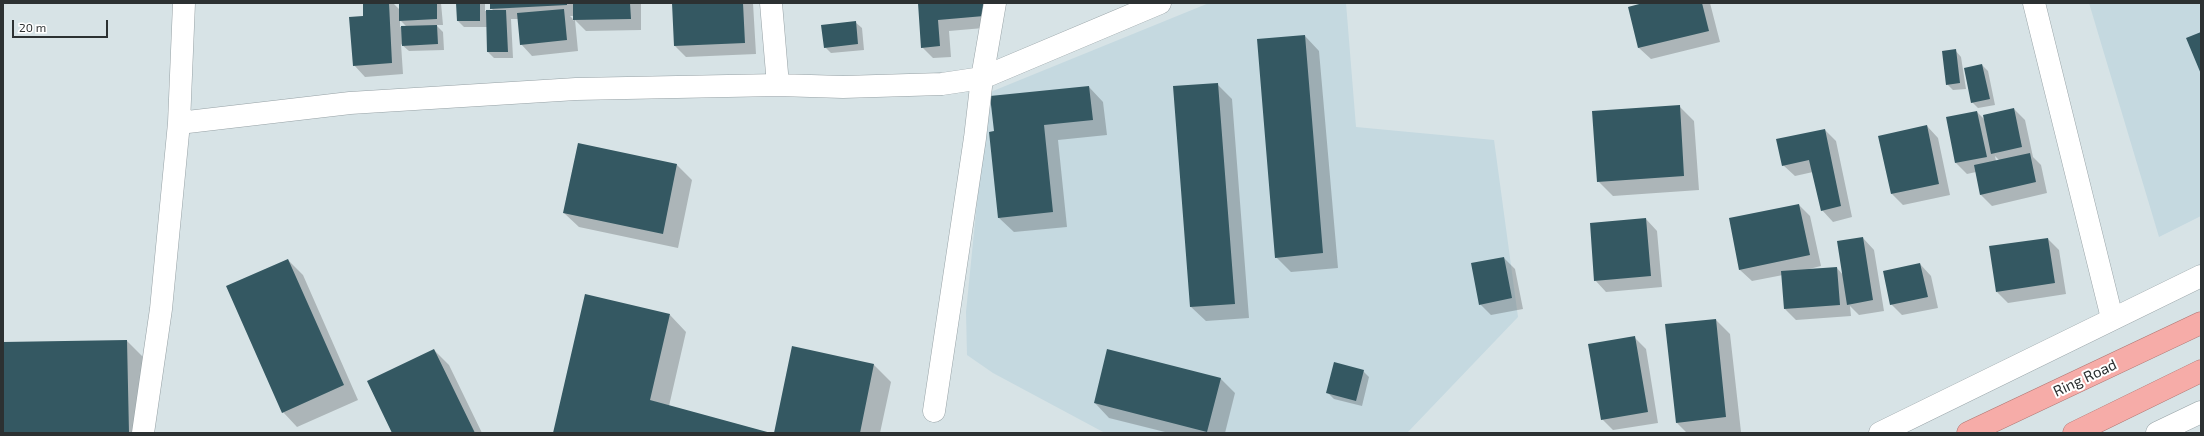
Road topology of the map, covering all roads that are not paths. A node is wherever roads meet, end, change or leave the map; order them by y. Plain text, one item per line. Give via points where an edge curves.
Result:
1 (184, 3) edge
2 (771, 3) edge
3 (995, 3) edge
4 (1160, 3) edge
5 (2034, 3) edge
6 (982, 78) junction
7 (778, 85) junction
8 (179, 123) junction
9 (2201, 276) edge
10 (2112, 318) junction
11 (2201, 323) edge
12 (2201, 371) edge
13 (934, 411) dead end
14 (2201, 412) edge
15 (143, 433) edge
16 (1880, 433) edge
17 (1968, 433) edge
18 (2074, 433) edge
19 (2157, 433) edge

1 - 8 street
2 - 7 street
3 - 6 street
4 - 6 street
5 - 10 street
6 - 7 street via 935,84 842,87
6 - 13 street
7 - 8 street via 576,89 358,102
8 - 15 street via 161,309
9 - 10 street
10 - 16 street
11 - 17 highway, Ring Road
12 - 18 highway
14 - 19 street

